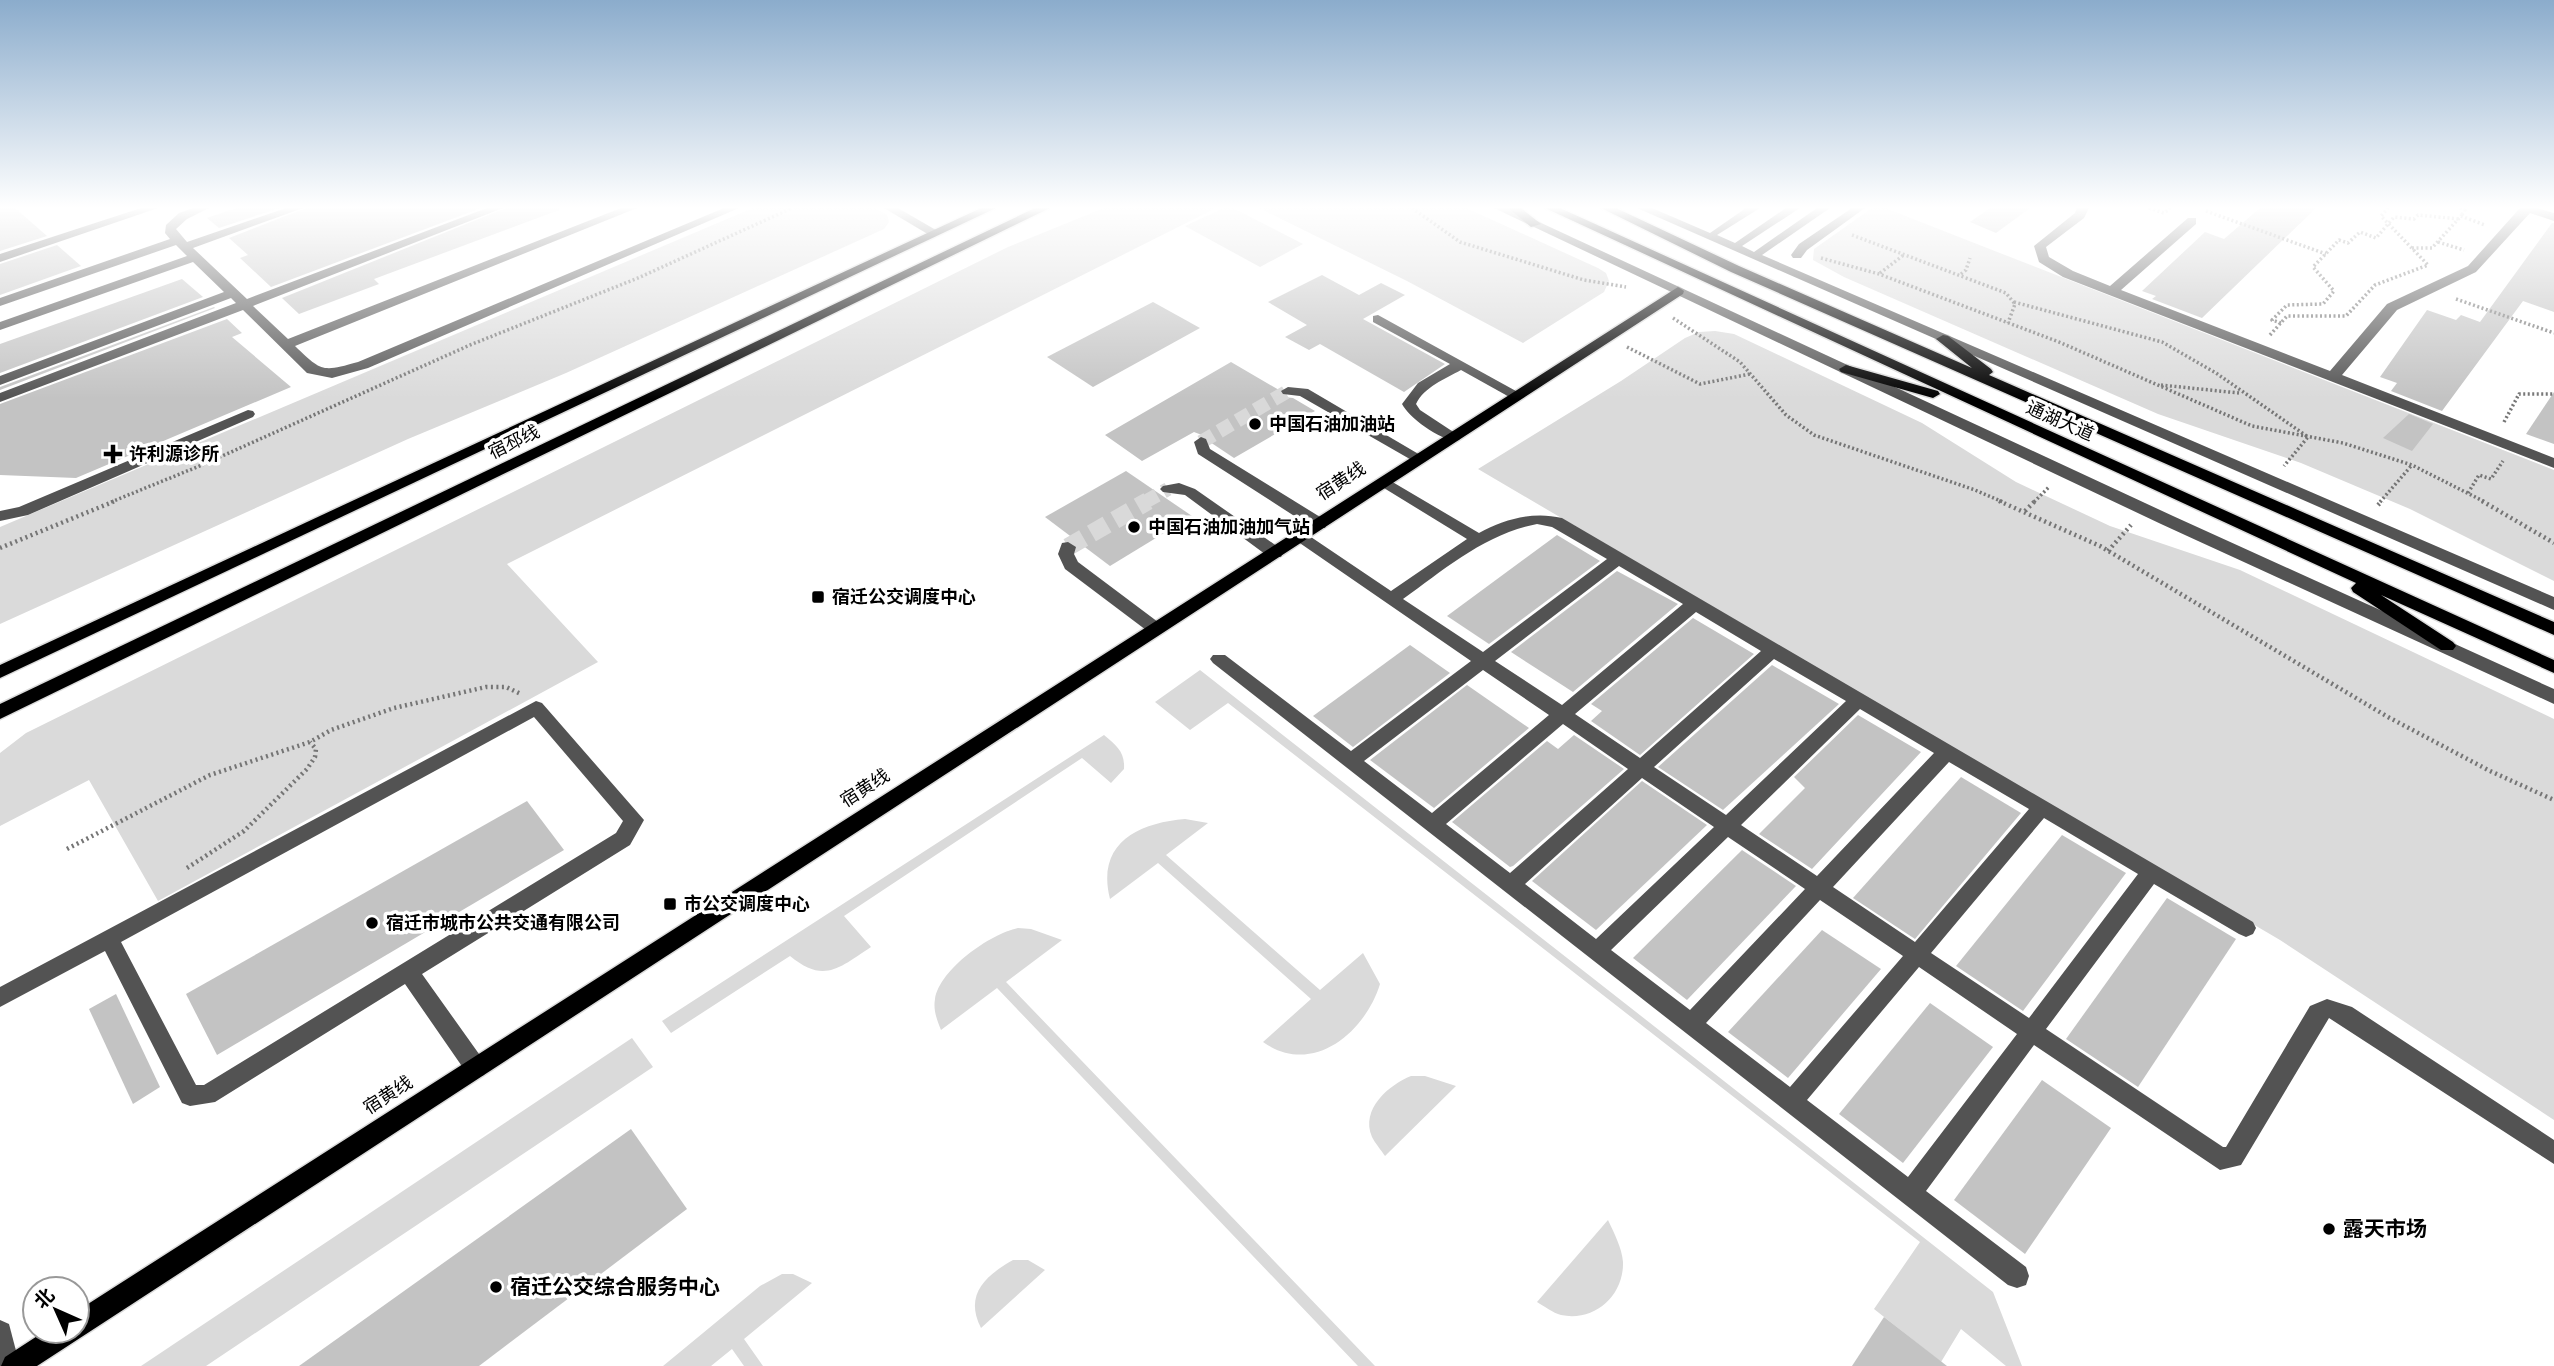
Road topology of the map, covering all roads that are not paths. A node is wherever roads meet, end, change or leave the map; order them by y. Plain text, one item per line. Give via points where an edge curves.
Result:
1 (93, 272) edge
2 (153, 272) edge
3 (210, 272) edge
4 (331, 272) edge
5 (470, 272) edge
6 (582, 272) edge
7 (851, 272) edge
8 (912, 272) edge
9 (1637, 272) edge
10 (1687, 272) edge
11 (1743, 272) edge
12 (1788, 272) edge
13 (2063, 272) edge
14 (2134, 272) edge
15 (2467, 272) edge
16 (1678, 291) junction
17 (2111, 292) junction
18 (232, 293) junction
19 (0, 302) edge
20 (244, 305) junction
21 (1378, 319) dead end
22 (0, 326) edge
23 (1942, 339) junction
24 (286, 345) junction
25 (1461, 365) junction
26 (1846, 369) junction
27 (2332, 377) junction
28 (0, 381) edge
29 (2008, 389) junction
30 (1288, 391) dead end
31 (1518, 396) junction
32 (0, 398) edge
33 (1990, 410) junction
34 (248, 414) dead end
35 (1454, 437) junction
36 (1201, 442) dead end
37 (1420, 459) junction
38 (2554, 463) edge
39 (1384, 482) junction
40 (1168, 489) dead end
41 (0, 516) edge
42 (1319, 524) junction
43 (1299, 537) junction
44 (1479, 540) junction
45 (1068, 547) dead end
46 (1275, 552) junction
47 (2309, 555) junction
48 (1618, 559) junction
49 (1392, 599) junction
50 (1694, 604) junction
51 (2554, 604) edge
52 (1156, 629) junction
53 (2554, 629) edge
54 (2447, 646) junction
55 (1773, 650) junction
56 (1219, 659) dead end
57 (1483, 661) junction
58 (2554, 667) edge
59 (0, 671) edge
60 (2554, 697) edge
61 (1859, 700) junction
62 (0, 712) edge
63 (1562, 714) junction
64 (1947, 752) junction
65 (1351, 761) junction
66 (1642, 768) junction
67 (2041, 808) junction
68 (1432, 824) junction
69 (1728, 826) junction
70 (2151, 872) junction
71 (1511, 884) junction
72 (1819, 888) junction
73 (2246, 928) dead end
74 (109, 939) junction
75 (1597, 951) junction
76 (1917, 954) junction
77 (408, 971) junction
78 (0, 998) edge
79 (1692, 1024) junction
80 (2032, 1032) junction
81 (476, 1068) junction
82 (1792, 1102) junction
83 (2554, 1153) edge
84 (1910, 1193) junction
85 (2017, 1276) dead end
86 (91, 1316) edge
87 (0, 1334) edge
88 (46, 1345) edge
89 (7, 1366) edge
90 (14, 1366) edge

1 - 19 street
2 - 22 street
3 - 18 street
4 - 20 street
5 - 24 street
6 - 24 street via 347,371 312,370
7 - 59 main road, 宿邳线
8 - 62 main road, 宿邳线
9 - 16 street
10 - 33 main road, 通湖大道
11 - 29 main road, 通湖大道
12 - 23 street
13 - 17 street
14 - 17 street
15 - 27 street via 2392,307
16 - 26 street
16 - 31 main road, 宿黄线
17 - 27 street
18 - 20 street
18 - 28 street
20 - 24 street
20 - 32 street
21 - 25 street
23 - 29 main road
23 - 51 street
25 - 31 street
25 - 35 street via 1420,389 1409,404 1414,414
26 - 33 main road
26 - 54 street
27 - 38 street
29 - 53 main road, 通湖大道
30 - 37 street via 1303,392
31 - 35 main road, 宿黄线
33 - 47 main road, 通湖大道
34 - 41 street via 23,511
35 - 37 main road, 宿黄线
36 - 42 street via 1203,451
37 - 39 main road, 宿黄线
39 - 42 main road, 宿黄线
39 - 44 street
40 - 46 street via 1190,492
42 - 43 main road, 宿黄线
43 - 46 main road, 宿黄线
43 - 49 street
44 - 48 street via 1510,523 1545,518
44 - 49 street
45 - 52 street via 1071,565
46 - 52 main road, 宿黄线
47 - 54 main road
47 - 58 main road, 通湖大道
48 - 50 street
48 - 57 street
49 - 57 street
50 - 55 street
50 - 63 street
52 - 81 main road, 宿黄线
54 - 60 street
55 - 61 street
55 - 66 street
56 - 65 street
57 - 63 street
57 - 65 street
61 - 64 street
61 - 69 street
63 - 66 street
63 - 68 street
64 - 67 street
64 - 72 street
65 - 68 street
66 - 69 street
66 - 71 street
67 - 70 street
67 - 76 street
68 - 71 street
69 - 72 street
69 - 75 street
70 - 73 street
70 - 80 street
71 - 75 street
72 - 76 street
72 - 79 street
74 - 77 street via 190,1096 207,1095
74 - 77 street via 536,709 634,820 623,839
74 - 78 street
75 - 79 street
76 - 80 street
76 - 82 street
77 - 81 street
79 - 82 street
80 - 83 street via 2220,1159 2232,1157 2318,1013 2327,1008 2344,1014
80 - 84 street
81 - 86 main road, 宿黄线
82 - 84 street
84 - 85 street
87 - 89 street
88 - 90 main road

